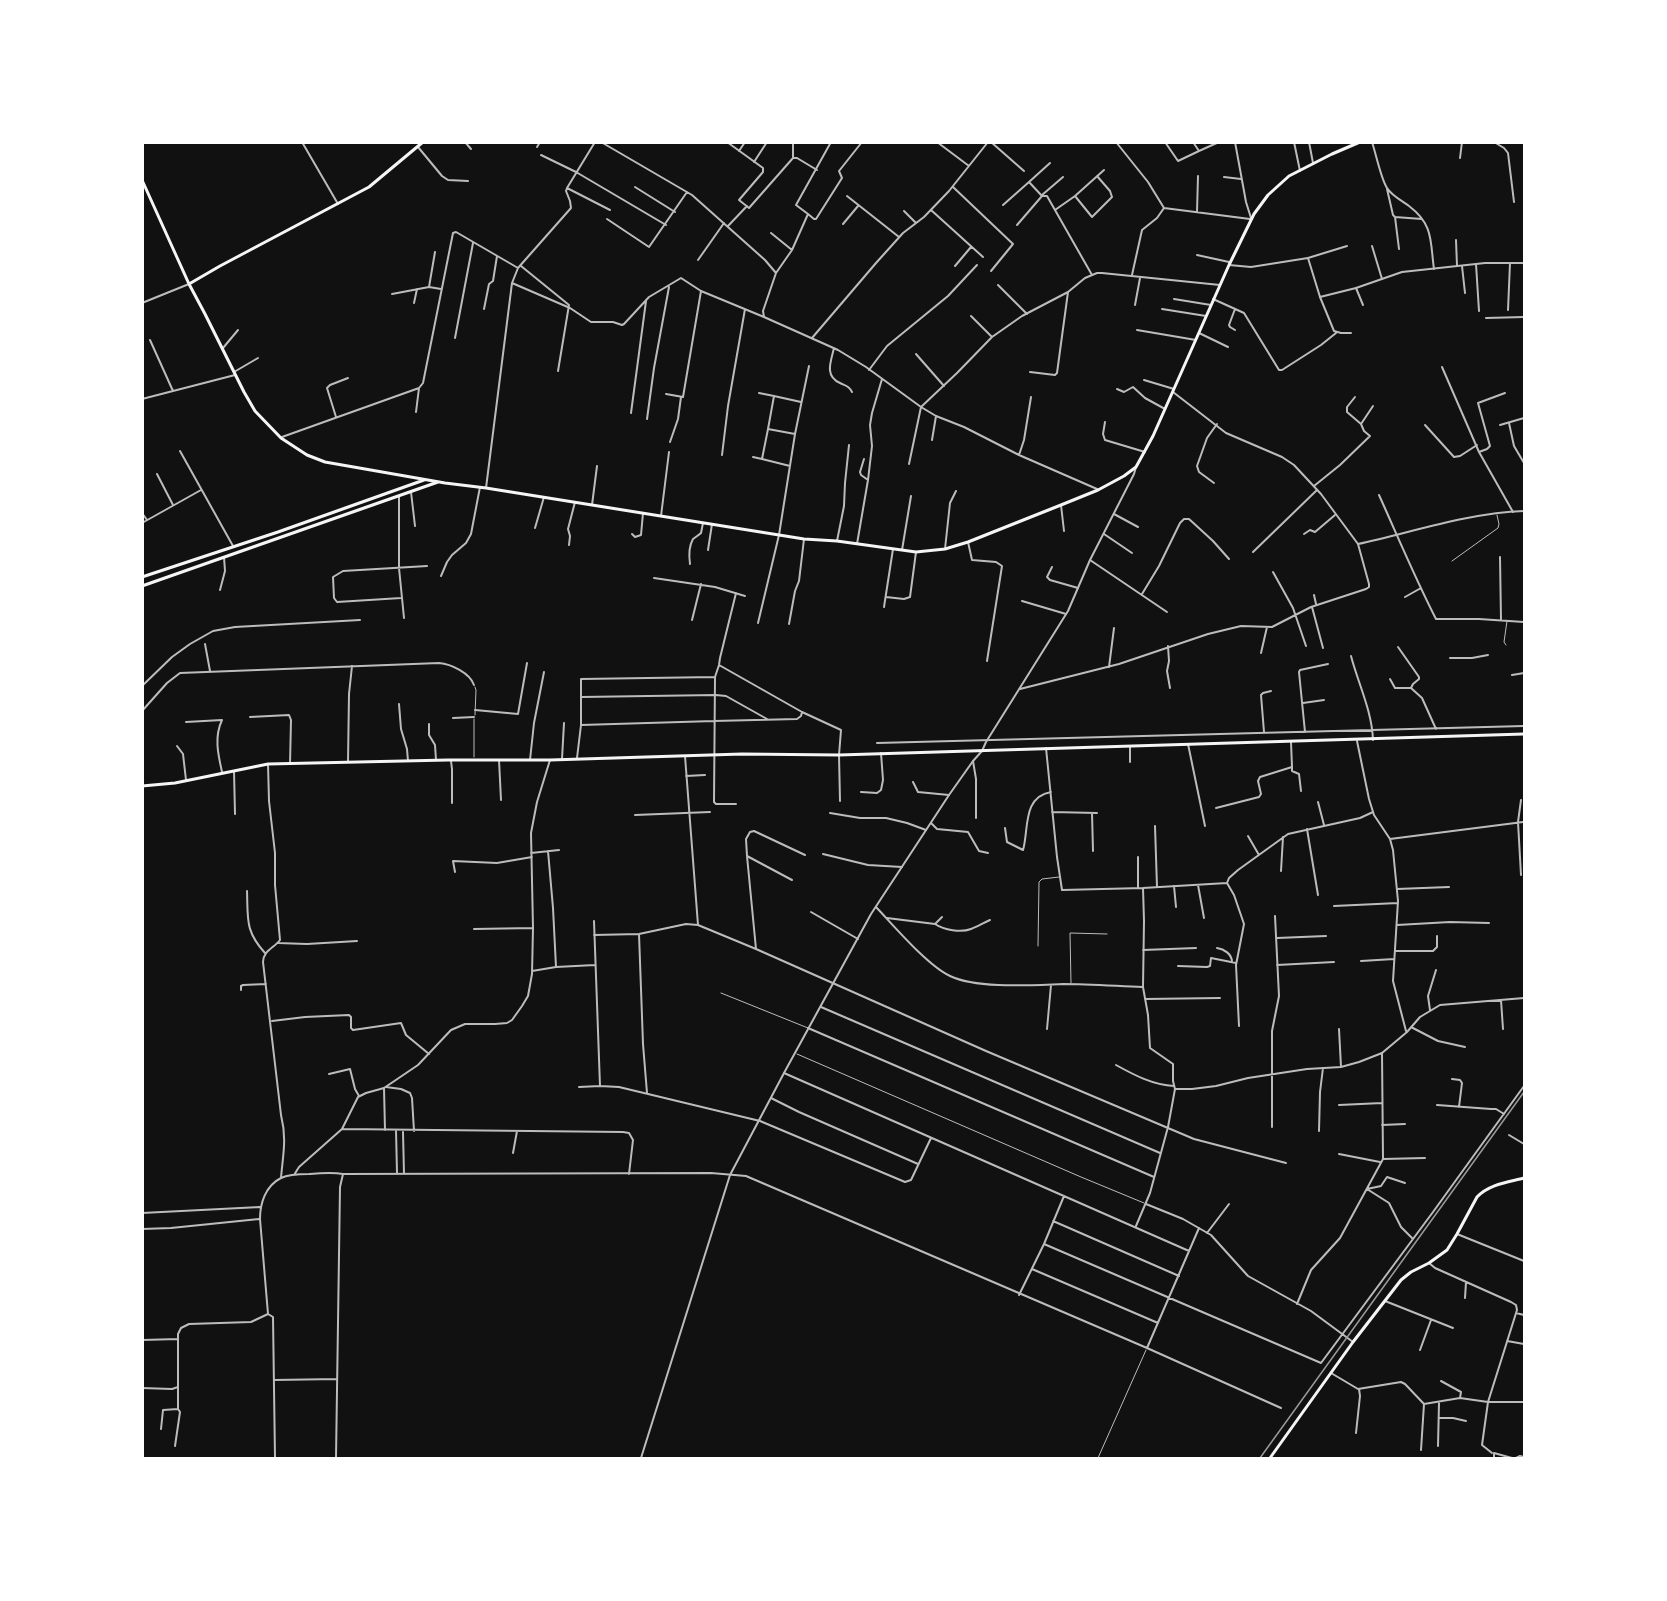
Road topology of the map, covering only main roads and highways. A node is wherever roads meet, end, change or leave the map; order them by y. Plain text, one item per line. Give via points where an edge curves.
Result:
1 (423, 142) edge
2 (1360, 142) edge
3 (142, 180) edge
4 (189, 284) junction
5 (406, 476) junction
6 (426, 479) junction
7 (441, 481) junction
8 (411, 485) junction
9 (413, 491) junction
10 (142, 577) edge
11 (142, 586) edge
12 (1524, 735) edge
13 (142, 786) edge
14 (1524, 1178) edge
15 (1270, 1458) edge

1 - 4 main road via 369,187
2 - 7 main road via 1283,181 1251,219 1136,467 1098,490 968,542 916,552 804,539
3 - 4 main road
4 - 5 main road via 255,411 281,438 317,459
5 - 6 main road
5 - 8 main road
6 - 7 main road
6 - 8 main road
7 - 9 main road
8 - 9 main road
8 - 10 main road
9 - 11 main road
12 - 13 main road via 839,755 268,764
14 - 15 main road via 1492,1187 1477,1197 1447,1250 1407,1275 1353,1342

